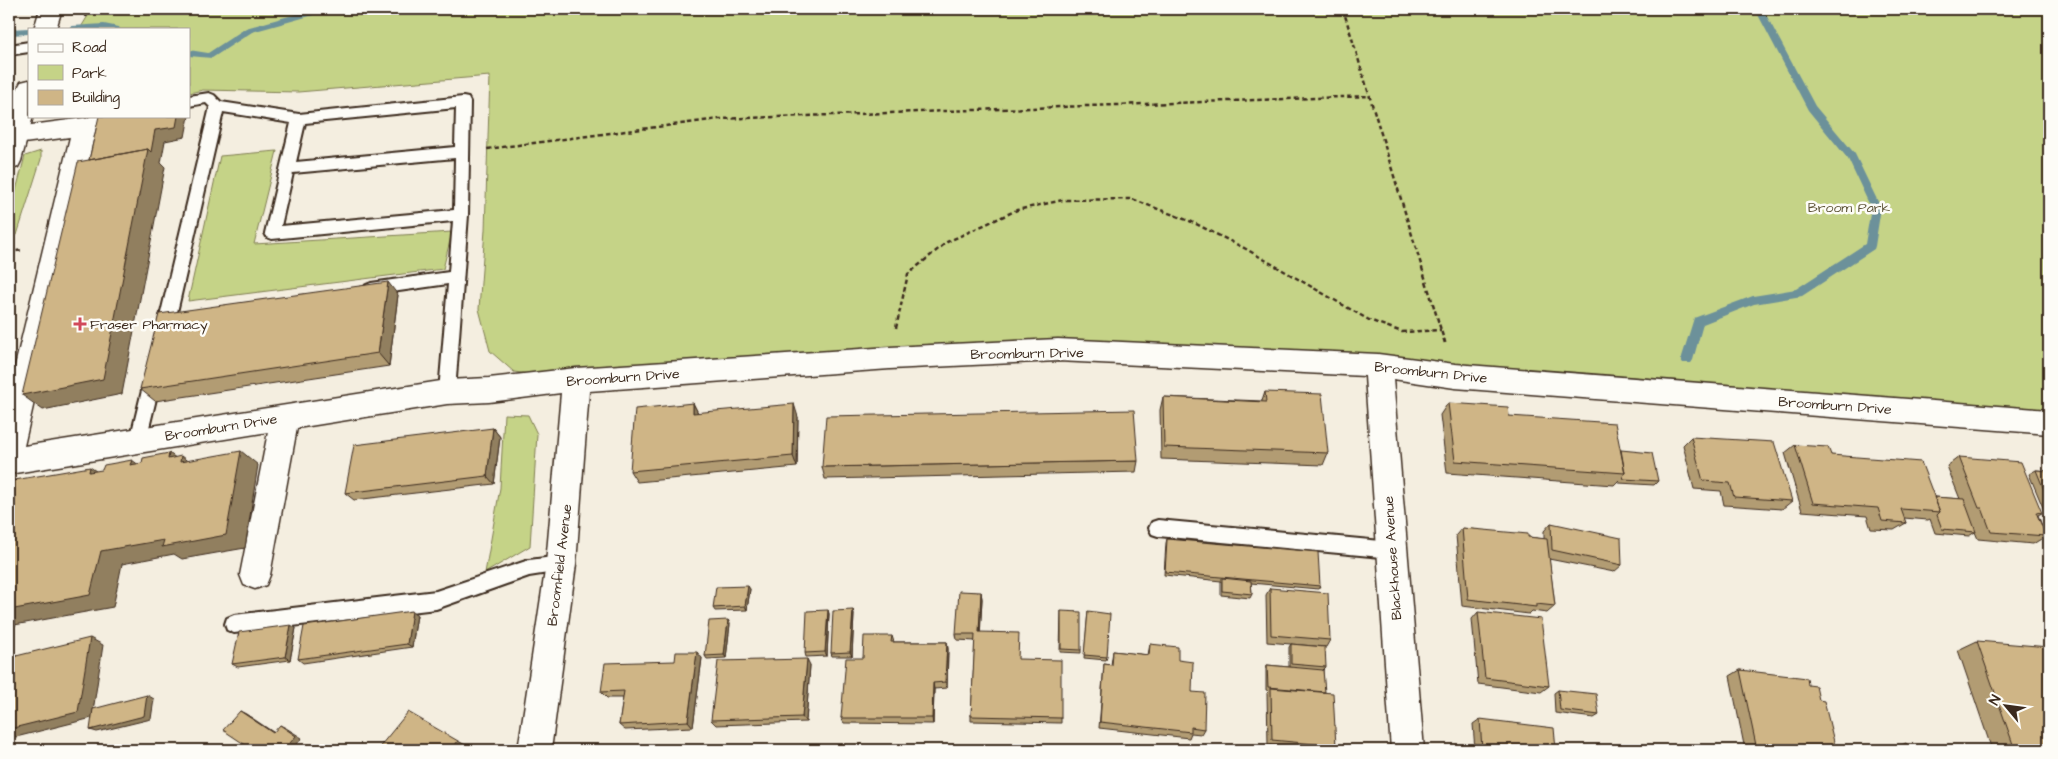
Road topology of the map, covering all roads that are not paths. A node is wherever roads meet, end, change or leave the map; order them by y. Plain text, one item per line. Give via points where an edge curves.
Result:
1 (28, 46) edge
2 (9, 50) edge
3 (28, 92) edge
4 (190, 101) edge
5 (217, 106) junction
6 (300, 119) junction
7 (93, 121) edge
8 (12, 148) edge
9 (462, 152) junction
10 (288, 168) junction
11 (462, 214) junction
12 (456, 277) junction
13 (360, 290) edge
14 (187, 314) edge
15 (168, 316) junction
16 (161, 345) edge
17 (156, 364) edge
18 (1378, 365) junction
19 (576, 380) junction
20 (448, 392) junction
21 (285, 417) junction
22 (2049, 422) edge
23 (138, 440) junction
24 (9, 449) edge
25 (9, 460) edge
26 (1158, 528) dead end
27 (1392, 550) junction
28 (561, 564) junction
29 (255, 575) dead end
30 (234, 624) dead end
31 (534, 750) edge
32 (1407, 750) edge

1 - 2 lane
3 - 8 street
4 - 5 lane via 209,98
5 - 6 lane
5 - 15 lane
6 - 9 lane via 462,102
6 - 10 lane
7 - 8 street
7 - 24 street
9 - 10 lane
9 - 11 lane
10 - 11 lane via 272,233
11 - 12 lane
12 - 13 lane
12 - 20 lane
14 - 15 lane
15 - 16 lane
17 - 23 lane
18 - 19 street, Broomburn Drive via 1058,350
18 - 22 street, Broomburn Drive via 1455,376
18 - 27 street, Blackhouse Avenue
19 - 20 street, Broomburn Drive
19 - 28 street, Broomfield Avenue
20 - 21 street, Broomburn Drive
21 - 23 street, Broomburn Drive
21 - 29 street
23 - 25 street, Broomburn Drive
26 - 27 lane
27 - 32 street, Blackhouse Avenue
28 - 30 lane via 529,568 436,600
28 - 31 street, Broomfield Avenue

